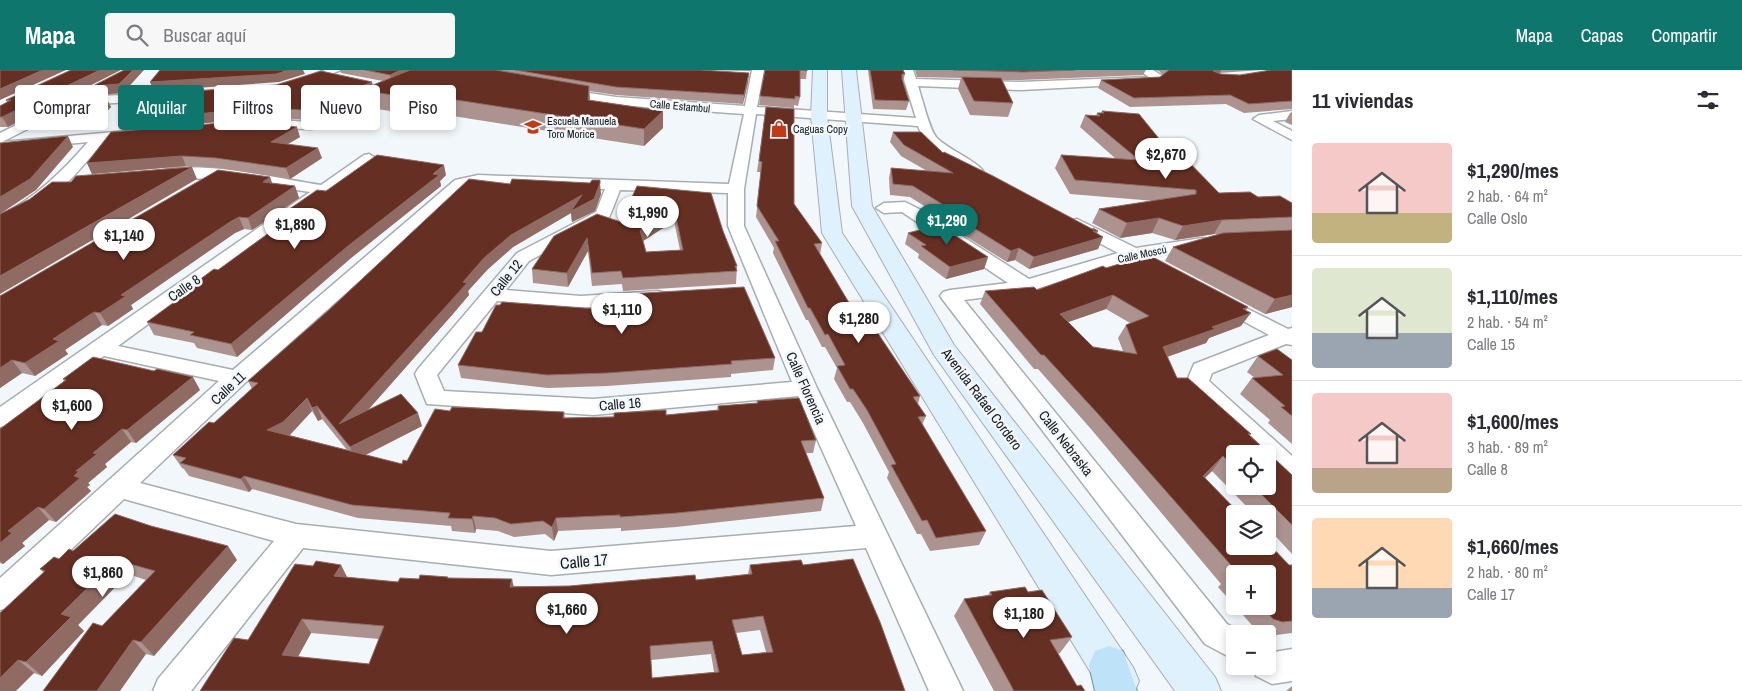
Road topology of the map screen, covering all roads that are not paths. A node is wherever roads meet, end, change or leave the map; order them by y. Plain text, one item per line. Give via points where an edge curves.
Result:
1 (820, 70) edge
2 (850, 70) edge
3 (1145, 70) edge
4 (440, 71) edge
5 (337, 74) edge
6 (754, 75) edge
7 (909, 76) edge
8 (289, 85) edge
9 (404, 85) edge
10 (390, 91) edge
11 (549, 91) edge
12 (750, 111) junction
13 (1292, 115) edge
14 (819, 116) junction
15 (855, 118) junction
16 (924, 122) junction
17 (291, 125) edge
18 (148, 133) edge
19 (1292, 136) edge
20 (100, 137) junction
21 (0, 146) edge
22 (369, 158) edge
23 (220, 174) junction
24 (147, 175) edge
25 (80, 181) edge
26 (995, 181) edge
27 (61, 182) junction
28 (614, 185) junction
29 (195, 189) edge
30 (736, 189) junction
31 (324, 190) junction
32 (884, 208) dead end
33 (1065, 218) edge
34 (0, 223) edge
35 (1224, 241) edge
36 (1133, 254) junction
37 (1158, 268) edge
38 (1026, 286) junction
39 (492, 295) junction
40 (677, 295) edge
41 (1209, 295) edge
42 (1290, 336) edge
43 (99, 348) junction
44 (237, 378) junction
45 (806, 388) junction
46 (435, 398) joint
47 (0, 419) edge
48 (1292, 470) edge
49 (121, 488) junction
50 (296, 536) junction
51 (873, 536) junction
52 (0, 597) edge
53 (1226, 640) edge
54 (1292, 665) edge
55 (1276, 667) edge
56 (1117, 682) edge
57 (170, 691) edge
58 (946, 691) edge
59 (1200, 691) edge

1 - 14 main road
2 - 15 main road, Avenida Rafael Cordero
3 - 7 street via 1158,77 1156,80 1021,86
4 - 9 street
5 - 8 street
6 - 12 street, Calle Florencia
7 - 16 street
10 - 17 street via 307,126
11 - 12 street, Calle Estambul
12 - 14 street, Calle Estambul
12 - 30 street, Calle Florencia
13 - 19 street via 1259,119
14 - 15 street, Calle Estambul
14 - 56 main road via 832,232
15 - 16 street, Calle Estambul
15 - 59 main road, Avenida Rafael Cordero via 862,206 943,349
16 - 26 street via 929,138 958,161
18 - 20 street
20 - 21 street
20 - 27 street
22 - 31 street, Calle 8
23 - 24 street
23 - 29 street
23 - 31 street
25 - 27 street
27 - 34 street via 21,213
28 - 30 street
28 - 39 street, Calle 12 via 603,215 523,256
28 - 44 street, Calle 11 via 478,180 460,183
30 - 45 street, Calle Florencia via 736,226 754,290
31 - 43 street, Calle 8
32 - 38 street via 905,207 915,212
33 - 36 street
35 - 36 street, Calle Moscú
36 - 37 street
36 - 38 street, Calle Moscú
38 - 53 street, Calle Nebraska via 950,296 1216,634
39 - 40 street via 581,302
39 - 46 street, Calle 12 via 426,374
41 - 42 street
42 - 48 street via 1202,369 1198,383
43 - 44 street
43 - 47 street, Calle 8
44 - 49 street, Calle 11
45 - 46 street, Calle 16 via 593,407
45 - 51 street, Calle Florencia
49 - 50 street, Calle 17
49 - 52 street, Calle 11
50 - 51 street, Calle 17 via 551,563
50 - 57 street
51 - 58 street, Calle Florencia
54 - 55 street

